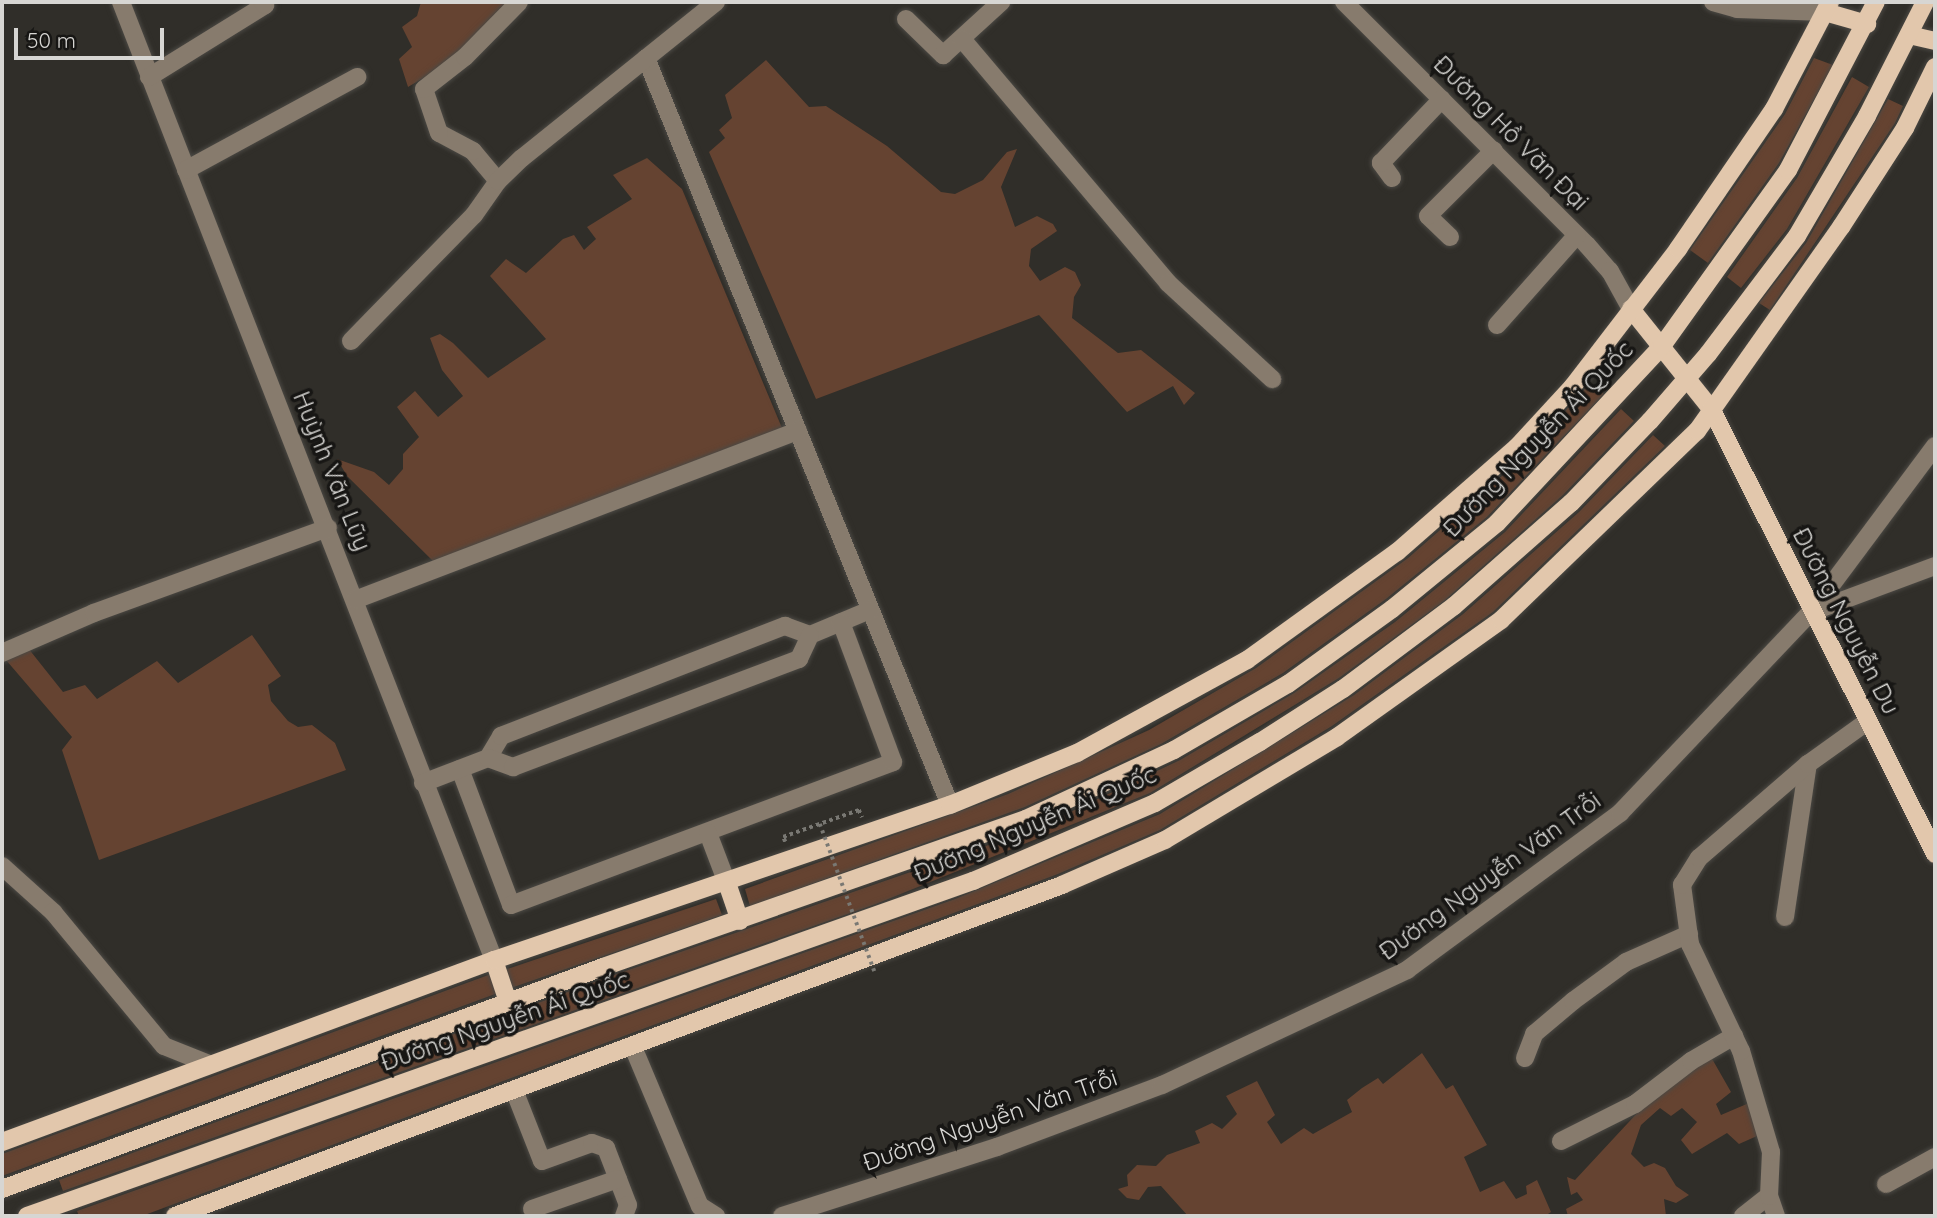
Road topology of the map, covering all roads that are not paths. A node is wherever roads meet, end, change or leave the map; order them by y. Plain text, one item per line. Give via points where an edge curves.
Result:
1 (121, 2) edge
2 (519, 2) edge
3 (716, 2) edge
4 (1001, 2) edge
5 (1344, 2) edge
6 (1713, 2) edge
7 (1876, 2) edge
8 (1925, 2) edge
9 (266, 3) edge
10 (1822, 8) edge
11 (906, 19) dead end
12 (1867, 24) junction
13 (1909, 35) junction
14 (962, 39) junction
15 (1935, 41) edge
16 (646, 58) junction
17 (1935, 67) edge
18 (149, 76) junction
19 (357, 77) dead end
20 (1443, 99) junction
21 (1494, 150) junction
22 (186, 170) junction
23 (1392, 178) dead end
24 (498, 181) junction
25 (1577, 235) junction
26 (1450, 237) dead end
27 (1631, 309) junction
28 (1497, 325) dead end
29 (351, 341) dead end
30 (1662, 346) junction
31 (1689, 376) junction
32 (1272, 379) dead end
33 (1712, 410) junction
34 (798, 431) junction
35 (1935, 446) edge
36 (328, 528) junction
37 (1935, 566) edge
38 (355, 600) junction
39 (870, 610) junction
40 (1812, 611) junction
41 (841, 622) junction
42 (810, 635) junction
43 (2, 653) edge
44 (1868, 721) junction
45 (488, 758) junction
46 (1808, 764) junction
47 (460, 769) junction
48 (424, 783) junction
49 (950, 805) junction
50 (708, 833) junction
51 (1935, 854) edge
52 (2, 866) edge
53 (727, 883) junction
54 (1785, 917) dead end
55 (740, 921) junction
56 (1689, 934) junction
57 (494, 960) junction
58 (508, 1002) junction
59 (1734, 1036) junction
60 (633, 1047) junction
61 (1525, 1058) dead end
62 (209, 1064) junction
63 (514, 1090) junction
64 (1562, 1140) dead end
65 (2, 1142) edge
66 (1935, 1157) edge
67 (39, 1175) junction
68 (618, 1180) junction
69 (1886, 1184) dead end
70 (2, 1189) edge
71 (1769, 1196) junction
72 (532, 1209) dead end
73 (208, 1211) edge
74 (52, 1212) edge
75 (629, 1214) edge
76 (27, 1216) edge
77 (175, 1216) edge
78 (716, 1216) edge
79 (782, 1216) edge
80 (1743, 1216) edge
81 (1776, 1216) edge

1 - 18 street, Huỳnh Văn Lũy
2 - 24 street via 465,57 424,89 439,134 472,151
3 - 16 street
4 - 14 street
5 - 20 street, Đường Hồ Văn Đại
6 - 10 street via 1738,9
7 - 12 main road, Đường Nguyễn Ái Quốc
8 - 13 main road, Đường Nguyễn Ái Quốc
9 - 18 street
10 - 12 main road
10 - 27 main road, Đường Nguyễn Ái Quốc via 1774,109
11 - 14 street via 940,56
12 - 30 main road, Đường Nguyễn Ái Quốc via 1788,170
13 - 15 main road
13 - 31 main road, Đường Nguyễn Ái Quốc via 1797,236
14 - 32 street via 1168,283
16 - 24 street
16 - 34 street
17 - 33 main road via 1905,128 1841,227
18 - 22 street, Huỳnh Văn Lũy
19 - 22 street
20 - 21 street, Đường Hồ Văn Đại
20 - 23 street via 1381,163
21 - 25 street, Đường Hồ Văn Đại
21 - 26 street via 1428,216
22 - 36 street, Huỳnh Văn Lũy
24 - 29 street via 474,215
25 - 27 street, Đường Hồ Văn Đại via 1610,271
25 - 28 street
27 - 30 main road, Đường Nguyễn Du
27 - 49 main road, Đường Nguyễn Ái Quốc via 1573,386 1517,447 1397,552 1323,609 1141,721
30 - 31 main road, Đường Nguyễn Du
30 - 55 main road, Đường Nguyễn Ái Quốc via 1497,523 1392,609 1288,684 1174,750 1026,820
31 - 33 main road, Đường Nguyễn Du
31 - 74 main road, Đường Nguyễn Ái Quốc via 1571,503 1454,606 1343,689 1155,803 973,881
33 - 40 main road, Đường Nguyễn Du
33 - 60 main road via 1636,492 1501,620 1337,737 1233,800 1165,840 1062,885
34 - 38 street
34 - 39 street
35 - 40 street, Đường Nguyễn Văn Trỗi
36 - 38 street, Huỳnh Văn Lũy
36 - 43 street via 107,608
37 - 40 street
38 - 48 street, Huỳnh Văn Lũy
39 - 41 street
39 - 49 street
40 - 44 main road, Đường Nguyễn Du
40 - 79 street, Đường Nguyễn Văn Trỗi via 1620,813 1407,970 1162,1085 997,1146
41 - 42 street
41 - 50 street via 894,762
42 - 45 street via 785,626 500,736
42 - 45 street via 799,659 513,767
44 - 46 street
44 - 51 main road, Đường Nguyễn Du
45 - 47 street
46 - 54 street
46 - 56 street via 1699,858 1682,885
47 - 48 street
47 - 50 street via 511,905
48 - 57 street, Huỳnh Văn Lũy
49 - 53 main road, Đường Nguyễn Ái Quốc
50 - 53 street
52 - 62 street via 52,912 165,1048
53 - 55 main road
53 - 57 main road, Đường Nguyễn Ái Quốc
55 - 58 main road, Đường Nguyễn Ái Quốc
56 - 59 street
56 - 61 street via 1626,962 1573,1001 1534,1034
57 - 58 main road
57 - 62 main road, Đường Nguyễn Ái Quốc
58 - 67 main road, Đường Nguyễn Ái Quốc
59 - 64 street via 1691,1061 1634,1104
59 - 71 street via 1771,1152
60 - 63 main road
60 - 78 street via 700,1206
62 - 65 main road, Đường Nguyễn Ái Quốc
63 - 68 street via 542,1161 592,1143 606,1148
63 - 73 main road
66 - 69 street
67 - 70 main road, Đường Nguyễn Ái Quốc
67 - 74 main road
68 - 72 street
68 - 75 street
71 - 80 street
71 - 81 street
73 - 77 main road
74 - 76 main road, Đường Nguyễn Ái Quốc

